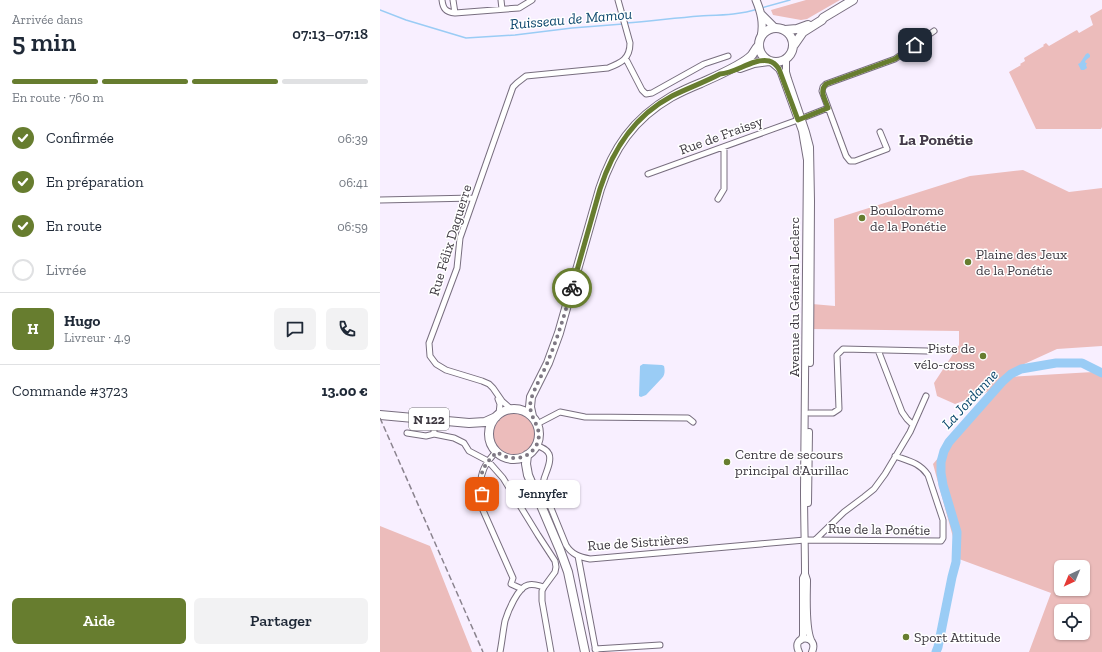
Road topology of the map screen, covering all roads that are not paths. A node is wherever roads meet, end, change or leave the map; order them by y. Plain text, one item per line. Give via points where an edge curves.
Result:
1 (442, 0) edge
2 (453, 0) edge
3 (501, 0) edge
4 (532, 0) edge
5 (618, 0) edge
6 (854, 0) edge
7 (757, 2) edge
8 (502, 9) junction
9 (455, 13) junction
10 (761, 14) junction
11 (823, 18) junction
12 (775, 28) junction
13 (785, 30) junction
14 (934, 31) dead end
15 (761, 36) junction
16 (759, 45) junction
17 (794, 45) junction
18 (728, 56) dead end
19 (625, 59) junction
20 (786, 60) junction
21 (770, 61) junction
22 (720, 74) junction
23 (828, 108) junction
24 (800, 120) junction
25 (880, 132) dead end
26 (724, 147) junction
27 (648, 174) dead end
28 (474, 198) junction
29 (718, 199) dead end
30 (380, 200) edge
31 (878, 350) junction
32 (927, 351) dead end
33 (495, 391) junction
34 (926, 396) dead end
35 (531, 397) junction
36 (514, 409) junction
37 (809, 413) junction
38 (380, 415) edge
39 (497, 416) junction
40 (532, 416) junction
41 (434, 420) junction
42 (693, 422) dead end
43 (469, 423) junction
44 (537, 424) junction
45 (913, 425) junction
46 (407, 433) dead end
47 (434, 434) junction
48 (489, 434) junction
49 (536, 445) junction
50 (497, 452) junction
51 (527, 455) junction
52 (895, 456) junction
53 (512, 458) junction
54 (488, 461) junction
55 (528, 475) junction
56 (805, 540) junction
57 (815, 540) junction
58 (578, 556) junction
59 (805, 574) junction
60 (544, 588) junction
61 (522, 589) junction
62 (801, 640) junction
63 (810, 640) junction
64 (660, 645) dead end
65 (595, 650) edge
66 (500, 652) edge
67 (551, 652) edge
68 (585, 652) edge
69 (799, 652) edge
70 (812, 652) edge

1 - 9 street via 443,6 449,12
2 - 9 street
3 - 8 street
4 - 8 street via 519,8
5 - 19 street via 630,43 630,50
6 - 11 main road
7 - 10 main road
8 - 9 street
10 - 12 main road
10 - 15 main road
11 - 13 main road via 801,28
11 - 17 main road via 803,32
12 - 13 main road
12 - 15 main road via 767,30
13 - 17 main road
14 - 23 street via 895,59 826,84 822,91
15 - 16 main road
16 - 21 main road via 762,55
16 - 22 main road via 746,60
17 - 20 main road
18 - 19 street via 704,64 652,94 646,94 642,90
19 - 28 street, Rue Félix Daguerre via 608,68 526,76 517,82
20 - 21 main road
20 - 24 street, Avenue du Général Leclerc via 786,72
21 - 22 main road via 749,64
21 - 24 street, Avenue du Général Leclerc via 779,69
22 - 35 main road via 658,105 637,123 616,152 600,189 559,333
23 - 24 street, Rue de Fraissy
23 - 25 street via 846,156 850,160 855,161 887,149
24 - 26 street, Rue de Fraissy
24 - 37 street, Avenue du Général Leclerc via 810,147 811,173
24 - 56 street, Avenue du Général Leclerc via 807,160
26 - 27 street, Rue de Fraissy
26 - 29 street via 724,189
28 - 30 street
28 - 33 street, Rue Félix Daguerre via 460,238 457,268 429,343 430,356 436,364 446,370 486,382
31 - 32 street
31 - 37 street via 843,349 837,355 839,409 833,413
31 - 45 street via 902,412
33 - 36 street, Rue Félix Daguerre via 504,403
33 - 39 street via 500,404
34 - 45 street
35 - 36 main road via 526,403
35 - 40 main road
36 - 39 main road via 503,411
36 - 40 main road via 525,411
37 - 56 street, Avenue du Général Leclerc via 808,531
38 - 41 main road, N 122
39 - 43 main road, N 122 via 485,422
39 - 48 main road
40 - 44 main road
41 - 43 main road, N 122
41 - 47 street
42 - 44 street via 688,418 585,417 560,412
43 - 48 main road via 482,427
44 - 49 main road via 539,438
45 - 52 street
46 - 47 street via 426,436
47 - 54 street via 464,442 469,451
48 - 50 main road
49 - 51 main road
49 - 58 street, Rue de Sistrières via 549,452 544,491 566,545
50 - 53 main road
50 - 54 street
51 - 53 main road
51 - 55 main road
52 - 57 street via 874,489 844,512
52 - 57 street, Rue de la Ponétie via 917,464 928,475 943,520 941,541
53 - 55 main road
54 - 60 street via 503,478 555,561 555,572
54 - 61 street via 482,472 480,488 483,512 513,578 511,584
55 - 68 main road via 568,572
56 - 57 street, Rue de la Ponétie
56 - 58 street, Rue de Sistrières via 590,559
56 - 59 street, Avenue du Général Leclerc
58 - 65 street
59 - 62 street, Avenue du Général Leclerc
59 - 63 street, Avenue du Général Leclerc
60 - 61 street via 535,584
60 - 67 street via 542,601
61 - 66 street via 514,599 506,620
62 - 63 street
62 - 69 street, Avenue du Général Leclerc via 797,645
63 - 70 street, Avenue du Général Leclerc via 814,647
64 - 65 street

